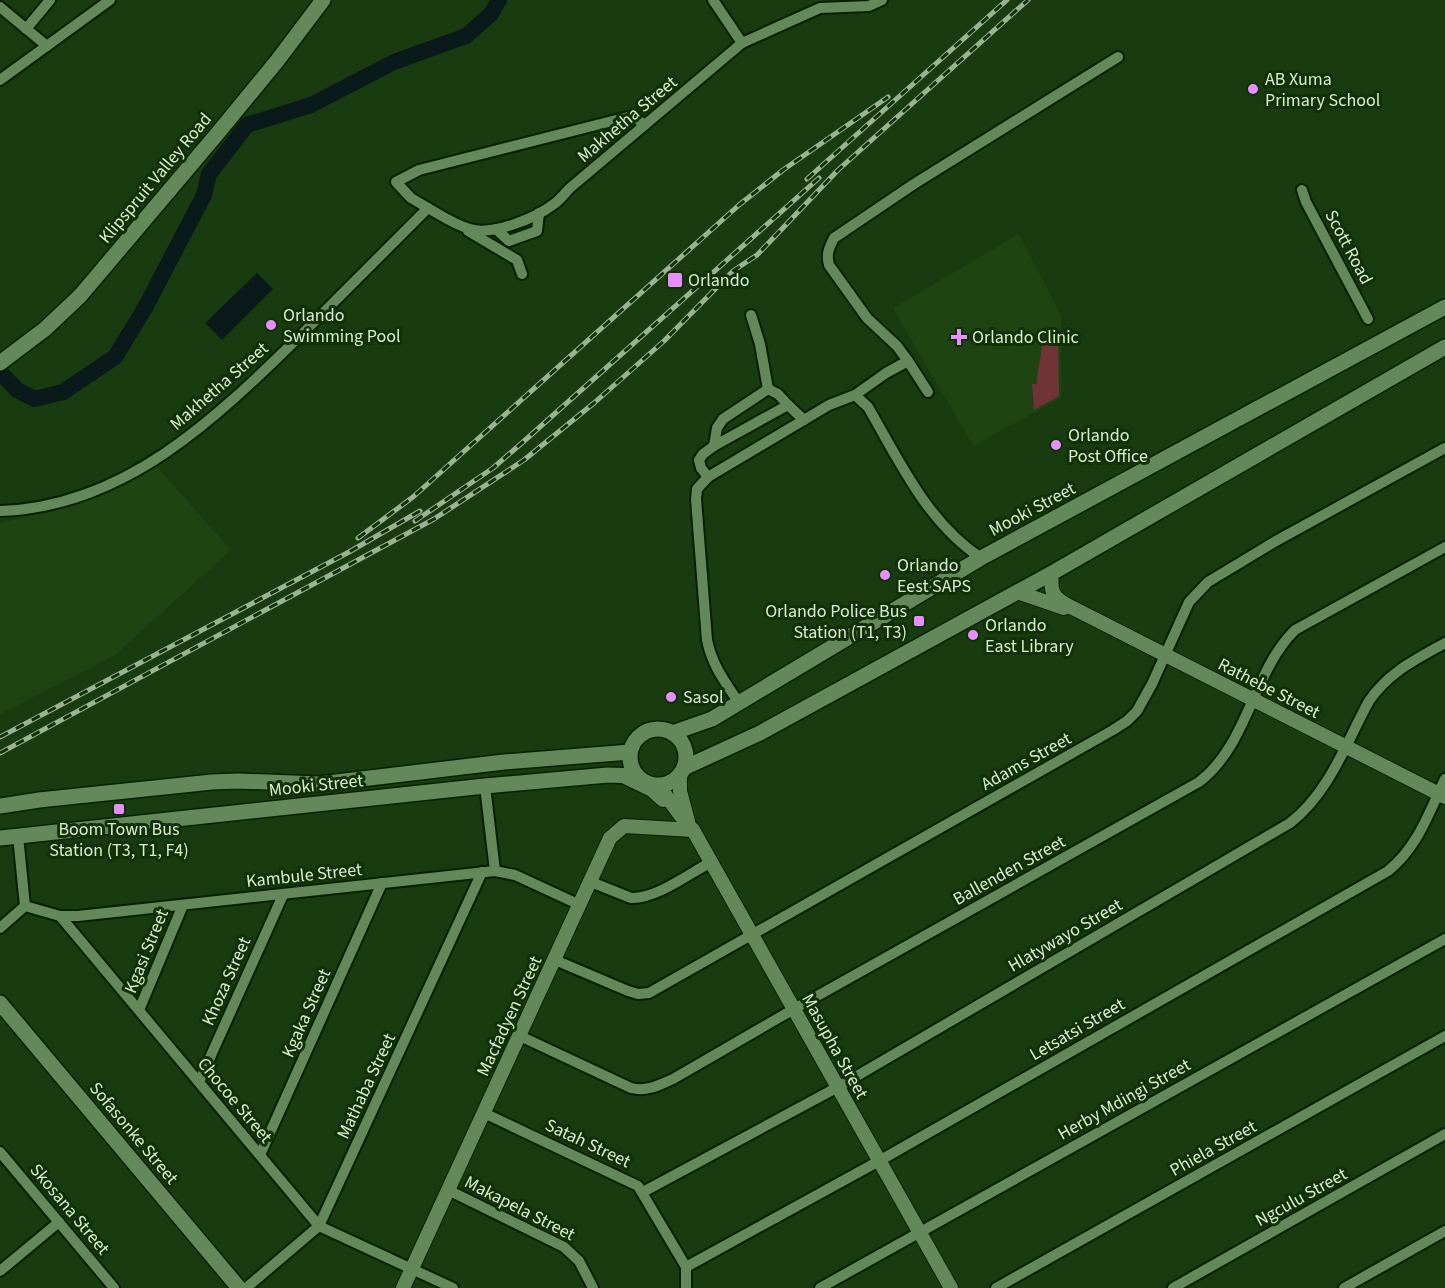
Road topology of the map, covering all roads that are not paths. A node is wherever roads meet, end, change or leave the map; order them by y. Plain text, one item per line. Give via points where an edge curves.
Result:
1 (51, 0) edge
2 (110, 0) edge
3 (310, 0) edge
4 (323, 0) edge
5 (713, 0) edge
6 (882, 0) edge
7 (824, 4) edge
8 (0, 7) edge
9 (26, 29) junction
10 (742, 43) junction
11 (47, 46) junction
12 (1118, 57) dead end
13 (0, 80) edge
14 (645, 125) junction
15 (1302, 190) dead end
16 (428, 208) junction
17 (458, 225) junction
18 (522, 274) dead end
19 (1445, 307) edge
20 (751, 315) dead end
21 (1368, 319) dead end
22 (26, 338) junction
23 (1445, 347) edge
24 (0, 351) edge
25 (908, 361) junction
26 (0, 363) edge
27 (768, 389) junction
28 (928, 392) dead end
29 (855, 395) junction
30 (788, 405) junction
31 (804, 420) junction
32 (714, 446) junction
33 (1445, 448) edge
34 (708, 477) junction
35 (0, 511) edge
36 (1445, 546) edge
37 (966, 548) junction
38 (981, 558) junction
39 (967, 567) junction
40 (1052, 573) junction
41 (1017, 592) junction
42 (1078, 611) junction
43 (1445, 643) edge
44 (1164, 655) junction
45 (1255, 700) junction
46 (739, 703) junction
47 (672, 733) junction
48 (1345, 746) junction
49 (632, 747) junction
50 (683, 772) junction
51 (629, 776) junction
52 (1445, 779) edge
53 (485, 786) junction
54 (659, 786) junction
55 (1441, 795) edge
56 (0, 806) edge
57 (687, 823) junction
58 (18, 836) junction
59 (0, 838) edge
60 (711, 862) junction
61 (495, 871) junction
62 (482, 872) junction
63 (591, 882) junction
64 (382, 883) junction
65 (283, 895) junction
66 (183, 905) junction
67 (580, 905) junction
68 (25, 906) junction
69 (60, 916) junction
70 (0, 928) edge
71 (752, 934) junction
72 (1445, 939) edge
73 (555, 960) junction
74 (0, 1003) edge
75 (794, 1009) junction
76 (139, 1010) junction
77 (520, 1036) junction
78 (1445, 1036) edge
79 (199, 1082) junction
80 (838, 1087) junction
81 (484, 1113) junction
82 (1445, 1134) edge
83 (0, 1152) edge
84 (260, 1155) junction
85 (879, 1161) junction
86 (448, 1190) junction
87 (643, 1191) junction
88 (59, 1222) junction
89 (319, 1226) junction
90 (1445, 1231) edge
91 (919, 1232) junction
92 (686, 1267) junction
93 (412, 1269) junction
94 (0, 1271) edge
95 (113, 1288) edge
96 (239, 1288) edge
97 (246, 1288) edge
98 (403, 1288) edge
99 (453, 1288) edge
100 (593, 1288) edge
101 (686, 1288) edge
102 (820, 1288) edge
103 (951, 1288) edge
104 (996, 1288) edge
105 (1173, 1288) edge
106 (1344, 1288) edge

1 - 9 street
2 - 11 street
3 - 22 main road, Klipspruit Valley Road via 254,74 101,258
4 - 22 main road, Klipspruit Valley Road via 112,260 65,312
5 - 10 street
6 - 7 street via 869,6
7 - 10 street, Makhetha Street
8 - 9 street
9 - 11 street
10 - 14 street, Makhetha Street
11 - 13 street
12 - 25 street via 834,238 828,249 830,265 867,318
14 - 16 street via 628,117 419,170 396,182
14 - 17 street, Makhetha Street via 539,213 496,229 472,230
15 - 21 street, Scott Road
16 - 17 street, Makhetha Street
16 - 35 street, Makhetha Street via 232,401 165,454 91,493 34,509
17 - 18 street via 517,260
19 - 38 main road, Mooki Street
20 - 27 street
22 - 24 main road, Klipspruit Valley Road
22 - 26 main road, Klipspruit Valley Road
23 - 40 main road
25 - 28 street
25 - 29 street
27 - 30 street
27 - 32 street via 723,419
29 - 31 street
29 - 37 street via 868,407 926,506
30 - 31 street
30 - 32 street
31 - 34 street
32 - 34 street via 699,460
33 - 44 street, Adams Street via 1210,580 1189,602
34 - 46 street via 697,489 696,499 707,640 715,668
36 - 45 street, Ballenden Street via 1295,630 1277,651
37 - 38 street
37 - 39 street
38 - 39 main road, Mooki Street
39 - 46 main road, Mooki Street
40 - 41 main road
40 - 42 street, Rathebe Street via 1052,593
41 - 42 street, Rathebe Street
41 - 50 main road
42 - 44 street, Rathebe Street
43 - 48 street, Hlatywayo Street via 1386,680 1369,701
44 - 45 street, Rathebe Street
44 - 71 street, Adams Street via 1144,699 1127,721
45 - 48 street, Rathebe Street
45 - 75 street, Ballenden Street via 1219,764 1199,782
46 - 47 main road, Mooki Street via 712,719
47 - 49 main road via 647,731
47 - 50 main road via 684,745 687,757
48 - 55 street, Rathebe Street
48 - 80 street, Hlatywayo Street via 1324,788 1290,823
49 - 51 main road
49 - 56 main road, Mooki Street via 319,784 212,782
50 - 54 main road via 672,783
50 - 57 street, Masupha Street via 680,791
51 - 53 main road, Mooki Street
51 - 54 main road
51 - 57 street via 656,792
52 - 55 street, Letsatsi Street
53 - 58 main road, Mooki Street
53 - 61 street
54 - 57 street, Masupha Street
55 - 85 street, Letsatsi Street via 1413,844 1388,871
57 - 60 street, Masupha Street
57 - 63 street, Macfadyen Street via 624,826 610,838
58 - 59 main road, Mooki Street
58 - 68 street
60 - 63 street via 637,898
60 - 71 street, Masupha Street
61 - 62 street, Kambule Street
61 - 67 street, Kambule Street via 515,875
62 - 64 street, Kambule Street
62 - 89 street, Mathaba Street
63 - 67 street, Macfadyen Street
64 - 65 street, Kambule Street
64 - 84 street, Kgaka Street
65 - 66 street, Kambule Street
65 - 79 street, Khoza Street
66 - 69 street, Kambule Street
66 - 76 street, Kgasi Street
67 - 73 street, Macfadyen Street
68 - 69 street, Kambule Street
68 - 70 street
69 - 76 street, Chocoe Street
71 - 73 street, Adams Street via 649,993 638,994
71 - 75 street, Masupha Street
72 - 91 street, Herby Mdingi Street
73 - 77 street, Macfadyen Street
74 - 96 main road, Sofasonke Street
75 - 77 street, Ballenden Street via 673,1079 638,1090
75 - 80 street, Masupha Street
76 - 79 street, Chocoe Street
77 - 81 street, Macfadyen Street
78 - 104 street, Phiela Street
79 - 84 street, Chocoe Street
80 - 85 street, Masupha Street
80 - 87 street, Hlatywayo Street
81 - 86 street, Macfadyen Street
81 - 87 street, Satah Street via 632,1182
82 - 105 street, Ngculu Street
83 - 88 street, Skosana Street
84 - 89 street, Chocoe Street
85 - 91 street, Masupha Street
85 - 92 street, Letsatsi Street
86 - 93 street, Macfadyen Street
86 - 100 street, Makapela Street via 564,1246 579,1261
87 - 92 street, Satah Street
88 - 94 street
88 - 95 street, Skosana Street
89 - 93 street, Chocoe Street
89 - 97 street, Mathaba Street
90 - 106 street
91 - 102 street, Herby Mdingi Street
91 - 103 street, Masupha Street
92 - 101 street, Satah Street
93 - 98 street, Macfadyen Street
93 - 99 street, Chocoe Street

